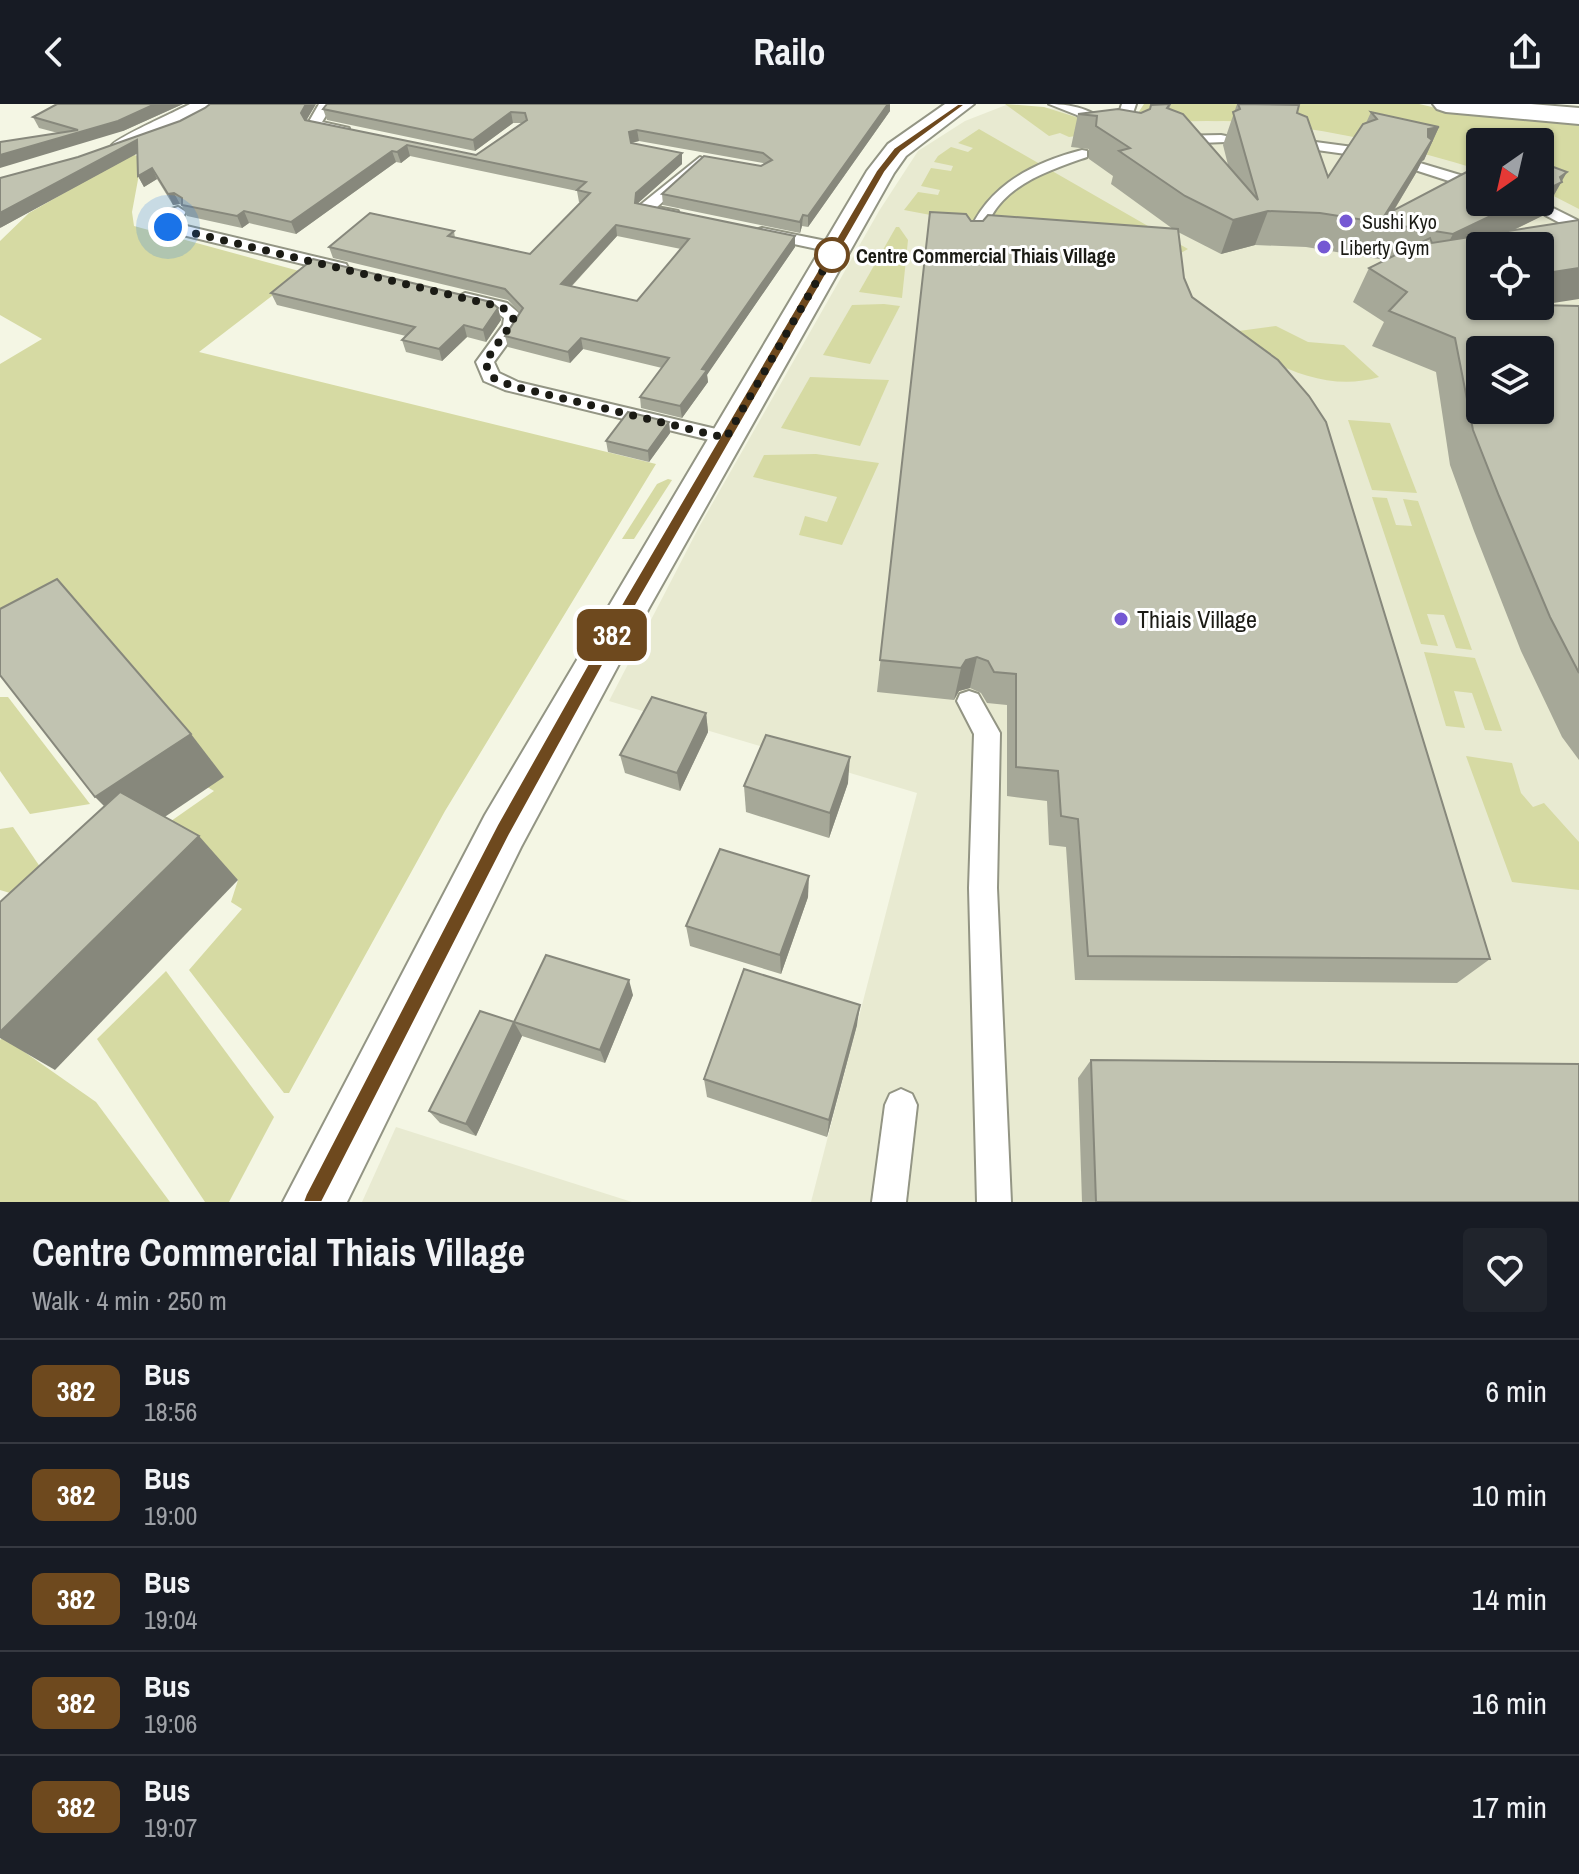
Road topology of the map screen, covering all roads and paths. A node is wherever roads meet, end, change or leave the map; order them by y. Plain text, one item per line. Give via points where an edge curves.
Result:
1 (209, 104) edge
2 (326, 104) edge
3 (961, 104) edge
4 (1056, 104) edge
5 (1129, 104) edge
6 (1446, 104) edge
7 (1579, 116) edge
8 (360, 135) edge
9 (1221, 139) dead end
10 (1168, 140) edge
11 (1293, 143) edge
12 (104, 151) edge
13 (1353, 151) edge
14 (1082, 154) dead end
15 (676, 155) edge
16 (1420, 167) edge
17 (1466, 182) edge
18 (178, 212) edge
19 (1554, 214) edge
20 (692, 219) edge
21 (738, 228) edge
22 (1579, 228) edge
23 (972, 247) edge
24 (836, 248) junction
25 (365, 274) edge
26 (440, 292) edge
27 (726, 438) junction
28 (969, 701) dead end
29 (901, 1105) dead end
30 (314, 1202) edge
31 (889, 1202) edge
32 (994, 1202) edge

1 - 12 street via 158,132
2 - 8 lane via 314,125
3 - 24 street via 888,160
4 - 5 lane via 1082,112 1127,139 1124,119
6 - 7 street
9 - 10 lane
11 - 13 lane
14 - 23 lane via 1020,179 997,196 975,229
15 - 20 lane via 709,160 645,209
16 - 17 lane
18 - 25 lane via 168,227
19 - 22 lane
21 - 24 lane
24 - 27 street
26 - 27 lane via 501,307 513,316 485,362 486,371 499,382
27 - 30 street via 503,831
28 - 32 lane via 987,733 983,888
29 - 31 lane

